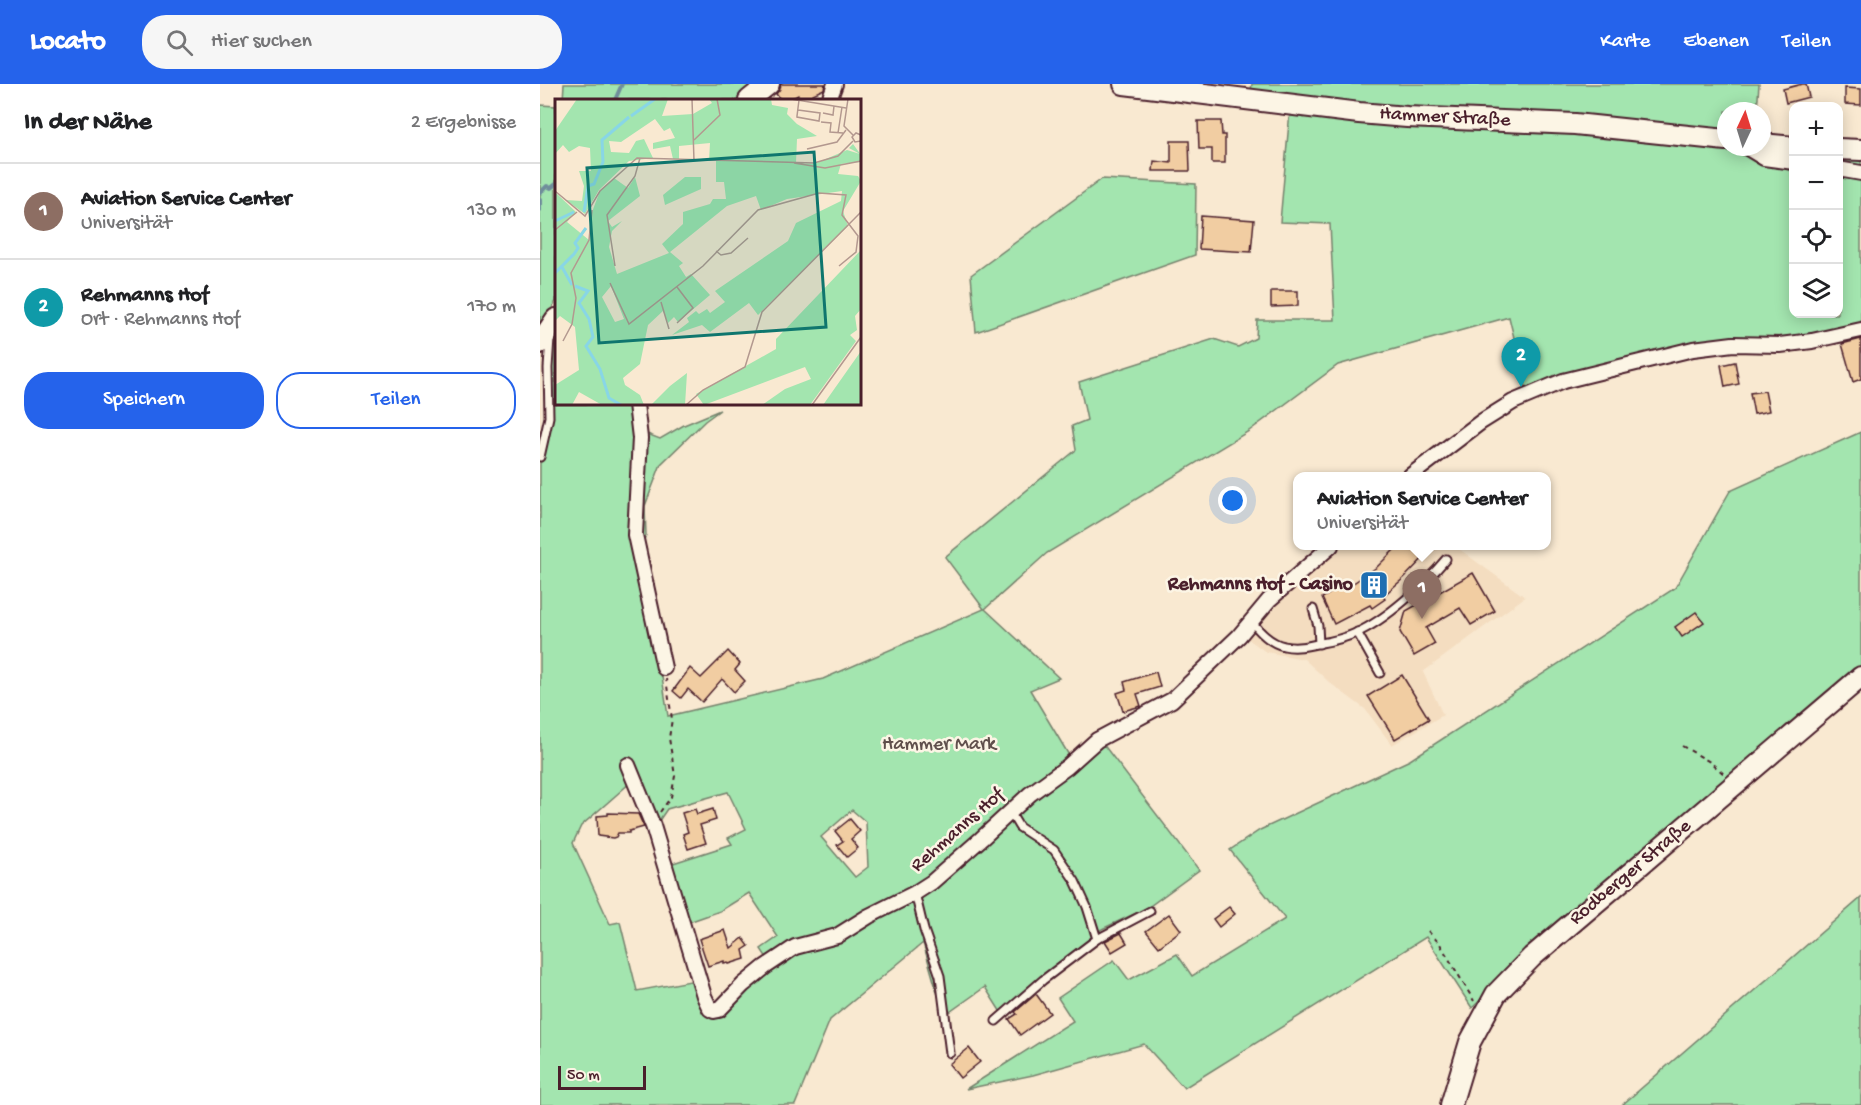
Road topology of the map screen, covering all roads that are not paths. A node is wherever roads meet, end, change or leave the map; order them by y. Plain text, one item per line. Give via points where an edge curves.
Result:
1 (769, 84) edge
2 (835, 84) edge
3 (1124, 84) edge
4 (1165, 87) edge
5 (750, 99) edge
6 (829, 99) edge
7 (1717, 140) edge
8 (1771, 145) edge
9 (1789, 147) edge
10 (1843, 149) edge
11 (1861, 150) edge
12 (1761, 156) edge
13 (1789, 161) edge
14 (1843, 170) edge
15 (1861, 173) edge
16 (549, 330) edge
17 (1861, 330) edge
18 (636, 405) edge
19 (540, 458) edge
20 (1416, 472) edge
21 (1326, 550) edge
22 (1446, 559) dead end
23 (1313, 609) dead end
24 (1251, 621) junction
25 (1358, 632) junction
26 (1319, 644) junction
27 (664, 668) road end
28 (1380, 673) dead end
29 (1861, 677) edge
30 (628, 765) dead end
31 (1010, 812) junction
32 (915, 893) junction
33 (1150, 911) dead end
34 (1096, 939) junction
35 (996, 1022) dead end
36 (950, 1053) dead end
37 (1451, 1105) edge

1 - 5 main road
2 - 6 street
3 - 4 main road, Hammer Straße
4 - 7 main road, Hammer Straße via 1359,113 1575,124
8 - 9 main road
10 - 11 main road
12 - 13 street
14 - 15 street
16 - 19 lane via 549,417
17 - 20 street via 1780,345 1733,344 1693,349 1563,381 1513,402
18 - 27 street via 640,447 636,535
21 - 24 street, Rehmanns Hof
22 - 25 lane via 1401,603
23 - 26 lane
24 - 26 lane via 1282,646
24 - 31 street, Rehmanns Hof via 1172,699 1097,740
25 - 26 lane
25 - 28 lane
29 - 37 main road, Rodberger Straße via 1532,957 1496,994 1470,1042
30 - 32 street, Rehmanns Hof via 653,826 704,996 714,1011 724,1007 765,967 795,947 837,936
31 - 32 street, Rehmanns Hof
31 - 34 lane via 1019,827 1054,850 1075,881
32 - 36 lane via 940,976
33 - 34 lane
34 - 35 lane

